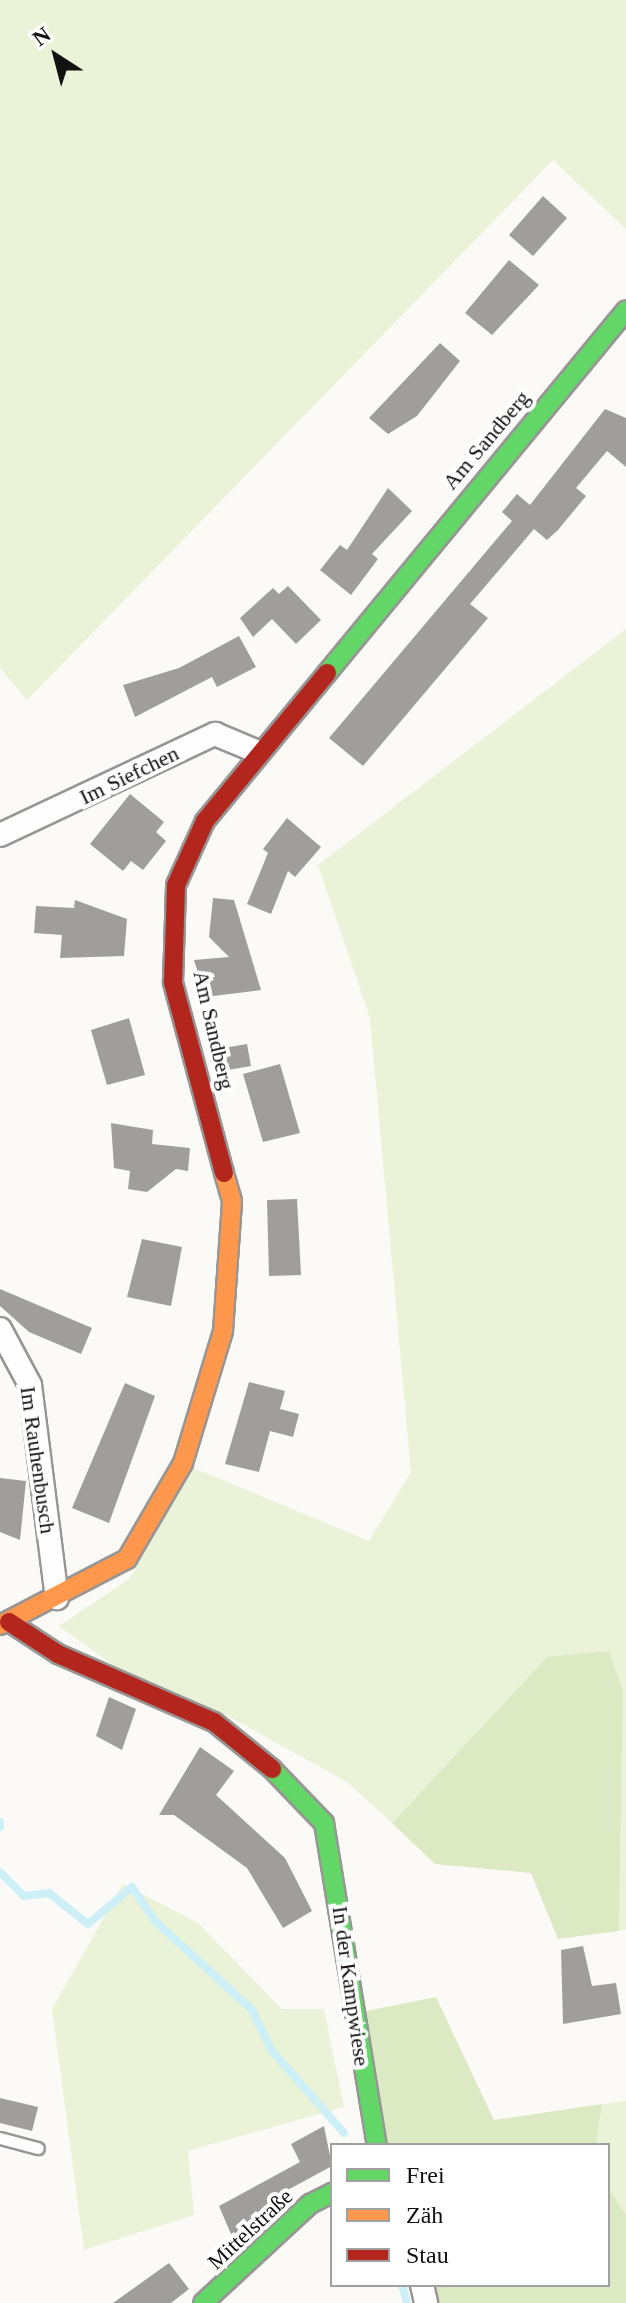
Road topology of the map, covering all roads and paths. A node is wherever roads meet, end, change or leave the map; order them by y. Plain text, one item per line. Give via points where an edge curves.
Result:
1 (626, 310) edge
2 (258, 752) junction
3 (0, 835) edge
4 (0, 1329) edge
5 (57, 1598) junction
6 (4, 1624) edge
7 (0, 2138) edge
8 (377, 2143) edge
9 (38, 2148) dead end
10 (330, 2194) edge
11 (203, 2303) edge

1 - 2 street, Am Sandberg
2 - 3 street, Im Siefchen via 215,734
2 - 5 street, Am Sandberg via 205,821 176,885 173,982 232,1201 223,1331 183,1463 127,1559
4 - 5 street, Im Rauhenbusch via 30,1385
5 - 6 street, Am Sandberg
6 - 8 street, In der Kampwiese via 58,1654 214,1722 300,1791 324,1823
7 - 9 lane
10 - 11 street, Mittelstraße via 310,2204

